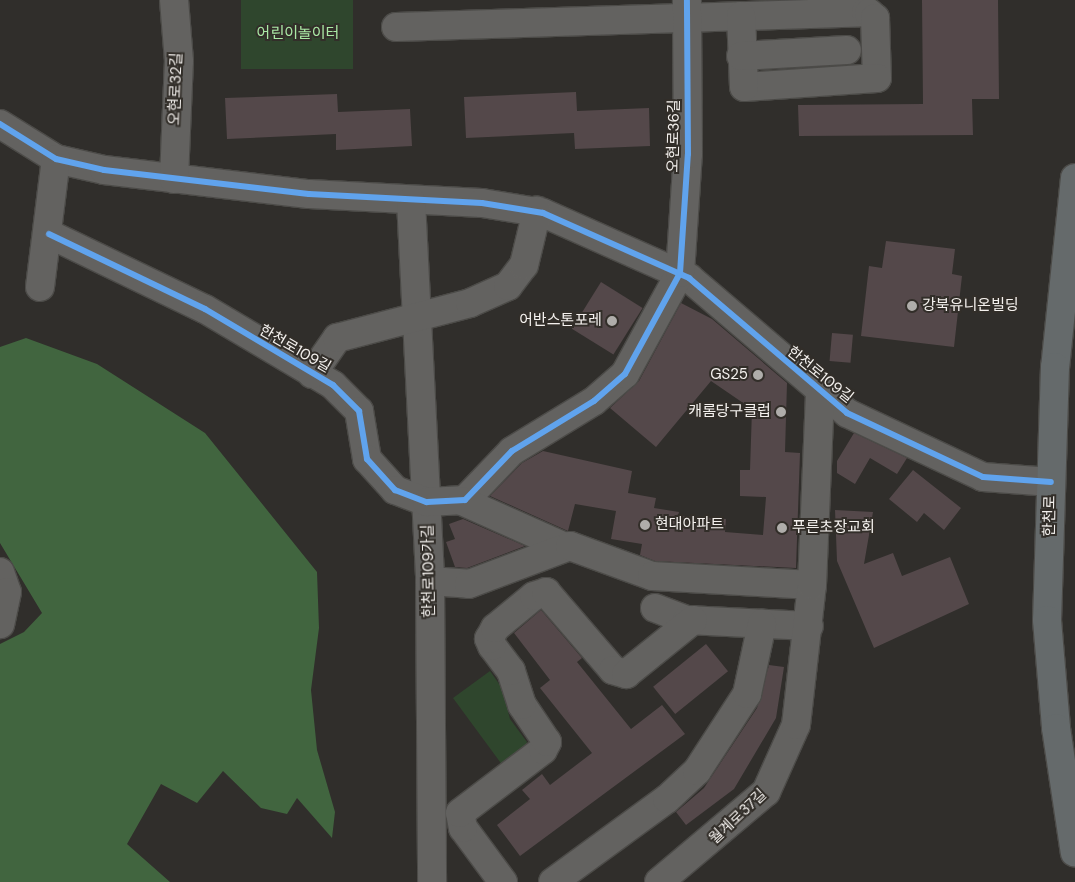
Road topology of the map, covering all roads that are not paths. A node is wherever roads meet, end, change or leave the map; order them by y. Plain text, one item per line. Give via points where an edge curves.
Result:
1 (174, 0) edge
2 (687, 9) edge
3 (741, 16) junction
4 (396, 27) dead end
5 (847, 50) dead end
6 (741, 56) junction
7 (0, 124) edge
8 (56, 159) junction
9 (1075, 178) edge
10 (174, 179) junction
11 (411, 201) junction
12 (537, 211) junction
13 (49, 234) junction
14 (680, 273) junction
15 (40, 287) dead end
16 (417, 314) junction
17 (312, 374) junction
18 (820, 395) junction
19 (1050, 482) junction
20 (462, 501) junction
21 (427, 502) junction
22 (565, 547) junction
23 (0, 572) edge
24 (430, 581) junction
25 (812, 585) junction
26 (655, 608) dead end
27 (693, 620) junction
28 (0, 624) edge
29 (762, 624) junction
30 (809, 626) junction
31 (1075, 853) edge
32 (432, 882) edge
33 (503, 882) edge
34 (553, 882) edge
35 (659, 882) edge

1 - 10 street, 오현로32길 via 179,61
2 - 3 street
2 - 4 street
2 - 14 street, 오현로36길 via 688,154
3 - 6 street
3 - 6 street via 869,13 874,18 877,75 874,80 746,87 742,84
5 - 6 street
7 - 8 street, 한천로109길
8 - 10 street, 한천로109길
8 - 13 street
9 - 19 main road, 한천로 via 1055,367
10 - 11 street, 한천로109길
11 - 12 street, 한천로109길
11 - 16 street, 한천로109가길
12 - 14 street, 한천로109길
12 - 16 street, 한천로109길 via 524,265 508,286 470,303
13 - 15 street
13 - 17 street, 한천로109길 via 119,264 205,309
14 - 18 street, 한천로109길
14 - 20 street via 625,374 594,402 516,448
16 - 17 street, 한천로109길 via 337,338
16 - 21 street, 한천로109가길
17 - 21 street, 한천로109길 via 334,385 359,411 364,450 376,474 395,490
18 - 19 street, 한천로109길 via 847,413 983,477
18 - 25 street, 월계로37길
19 - 31 main road, 한천로 via 1047,620 1056,728
20 - 21 street, 한천로109길
20 - 22 street
21 - 24 street, 한천로109가길
22 - 24 street via 469,584
22 - 25 street via 652,576
23 - 28 street via 7,592
24 - 32 street, 한천로109가길
25 - 30 street, 월계로37길
26 - 27 street
27 - 29 street
27 - 33 street via 626,674 613,670 546,592 534,596 495,628 489,639 492,646 511,671 522,705 547,742 543,750 460,813 463,828
29 - 30 street
29 - 34 street via 747,694 697,772 667,799
30 - 35 street, 월계로37길 via 796,725 778,773 750,808

